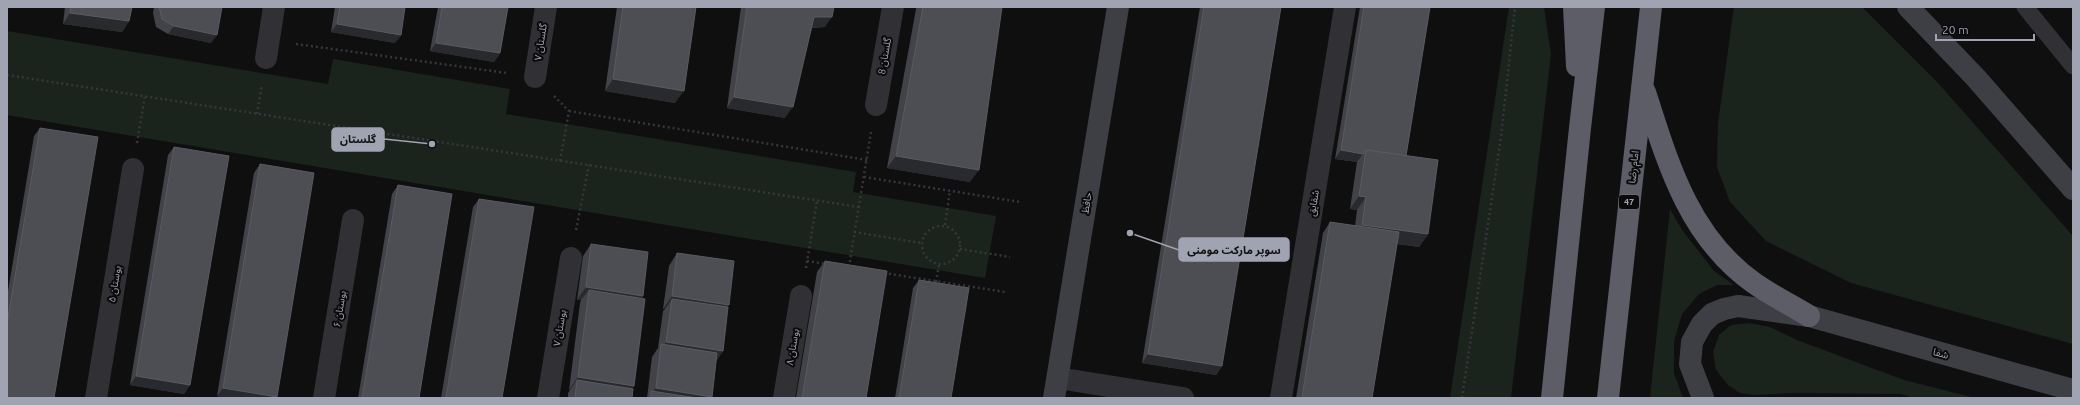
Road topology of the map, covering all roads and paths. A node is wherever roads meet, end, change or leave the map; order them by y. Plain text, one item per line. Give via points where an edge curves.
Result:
1 (274, 7) edge
2 (546, 7) edge
3 (893, 7) edge
4 (1118, 7) edge
5 (1345, 7) edge
6 (1515, 7) edge
7 (1574, 7) edge
8 (1594, 7) edge
9 (1651, 7) edge
10 (1908, 7) edge
11 (2025, 7) edge
12 (267, 49) joint
13 (2073, 66) edge
14 (7, 75) edge
15 (535, 77) junction
16 (1642, 83) junction
17 (145, 96) junction
18 (876, 105) dead end
19 (569, 111) junction
20 (1580, 128) junction
21 (560, 161) junction
22 (589, 165) junction
23 (133, 170) joint
24 (864, 177) junction
25 (2073, 189) edge
26 (950, 191) junction
27 (817, 201) junction
28 (1020, 202) dead end
29 (859, 207) junction
30 (353, 220) dead end
31 (945, 225) junction
32 (854, 232) junction
33 (921, 243) junction
34 (960, 249) junction
35 (1010, 257) dead end
36 (571, 258) joint
37 (807, 261) junction
38 (828, 264) edge
39 (938, 265) junction
40 (842, 266) edge
41 (848, 267) junction
42 (856, 269) edge
43 (878, 272) edge
44 (936, 282) junction
45 (1005, 292) dead end
46 (801, 296) joint
47 (1809, 316) junction
48 (1056, 388) edge
49 (2073, 390) edge
50 (96, 398) edge
51 (324, 398) edge
52 (548, 398) edge
53 (784, 398) edge
54 (1183, 398) edge
55 (1281, 398) edge
56 (1462, 398) edge
57 (1552, 398) edge
58 (1608, 398) edge
59 (1703, 398) edge

1 - 12 street
2 - 15 street, گلستان ۷
3 - 18 street, گلستان 8
4 - 48 street, حافظ
5 - 55 street, شقایق
6 - 56 path via 1500,137
7 - 20 highway
8 - 20 highway
9 - 16 highway, امام رضا / 47
10 - 25 street via 1976,78
11 - 13 lane
12 - 15 path
14 - 17 path
15 - 19 path
16 - 47 highway via 1666,157 1687,207 1709,240 1754,283
16 - 58 highway, امام رضا / 47
17 - 21 path
17 - 23 path
19 - 21 path
19 - 24 path via 867,160
20 - 57 highway
21 - 22 path
22 - 27 path
22 - 36 path
23 - 50 street, بوستان ۵
24 - 26 path
24 - 29 path
26 - 28 path
26 - 31 path
27 - 29 path
27 - 37 path
29 - 32 path
30 - 51 street, بوستان ۶
31 - 33 path via 934,226 925,233
31 - 34 path via 957,234
32 - 33 path
32 - 41 path
33 - 39 path via 923,253 929,261
34 - 35 path
34 - 39 path via 956,258
36 - 52 street, بوستان ۷
37 - 38 path
37 - 46 path
39 - 44 path
40 - 41 path
41 - 42 path
43 - 44 path
44 - 45 path
46 - 53 street, بوستان ۸
47 - 49 street, شفا
47 - 59 street, شفا via 1738,306 1712,314 1702,324 1692,342 1690,364
48 - 54 street

